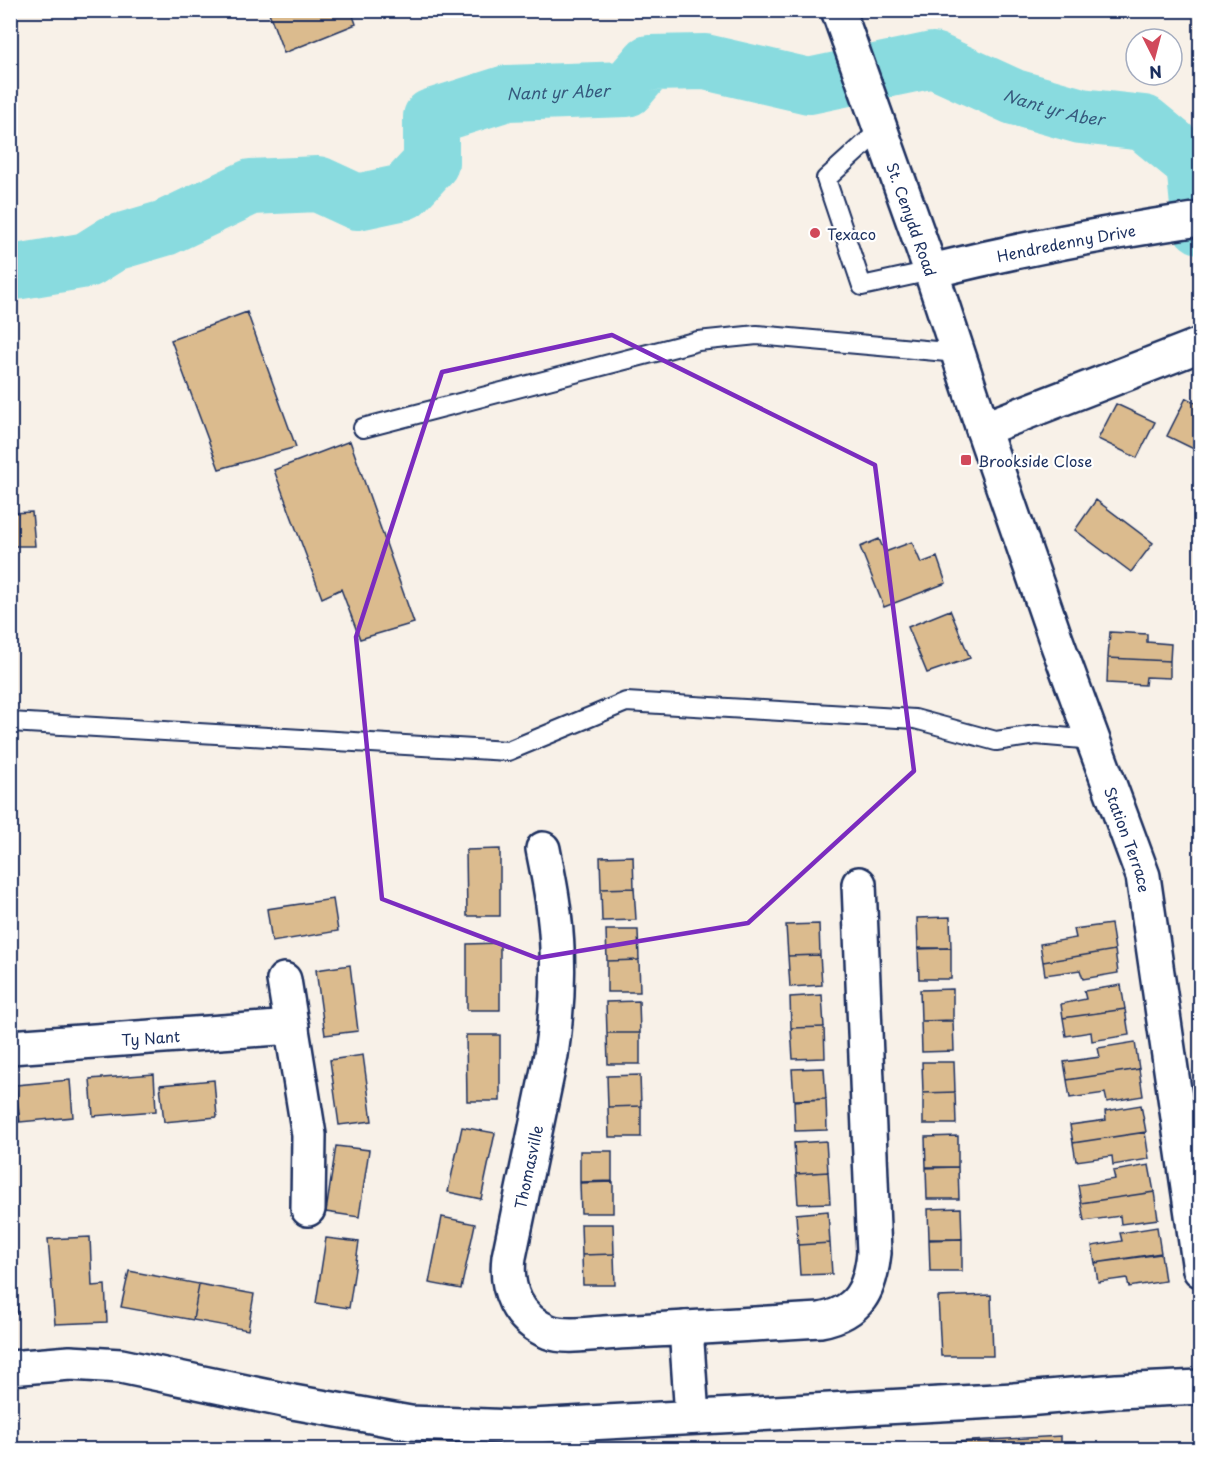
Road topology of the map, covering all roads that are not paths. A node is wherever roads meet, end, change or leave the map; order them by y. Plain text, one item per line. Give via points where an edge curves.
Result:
1 (838, 10) edge
2 (881, 129) junction
3 (1200, 219) edge
4 (932, 271) junction
5 (1200, 345) edge
6 (958, 353) junction
7 (363, 428) dead end
8 (982, 429) junction
9 (10, 722) edge
10 (1094, 740) junction
11 (543, 849) dead end
12 (859, 884) dead end
13 (284, 980) dead end
14 (292, 1027) junction
15 (10, 1047) edge
16 (1193, 1173) edge
17 (308, 1209) dead end
18 (1200, 1270) edge
19 (686, 1328) junction
20 (10, 1368) edge
21 (1200, 1387) edge
22 (692, 1417) junction

1 - 2 main road, St. Cenydd Road
2 - 4 main road, St. Cenydd Road
2 - 4 lane via 826,179 862,286
3 - 4 main road, Hendredenny Drive via 1051,244
4 - 6 main road, St. Cenydd Road
5 - 8 main road
6 - 7 lane via 788,337 731,336
6 - 8 main road, St. Cenydd Road
8 - 10 main road, Station Terrace
9 - 10 lane via 508,751 626,702 915,719 996,741 1036,735
10 - 16 main road, Station Terrace via 1143,876
11 - 19 main road, Thomasville via 557,956 555,1026 508,1257 510,1290 531,1321 550,1332
12 - 19 main road, Thomasville via 874,1253 868,1286 854,1305 835,1317
13 - 14 main road
14 - 15 main road, Ty Nant
14 - 17 main road via 309,1135
16 - 18 main road, Station Terrace
19 - 22 main road
20 - 22 main road via 121,1366 410,1423 514,1427
21 - 22 main road

